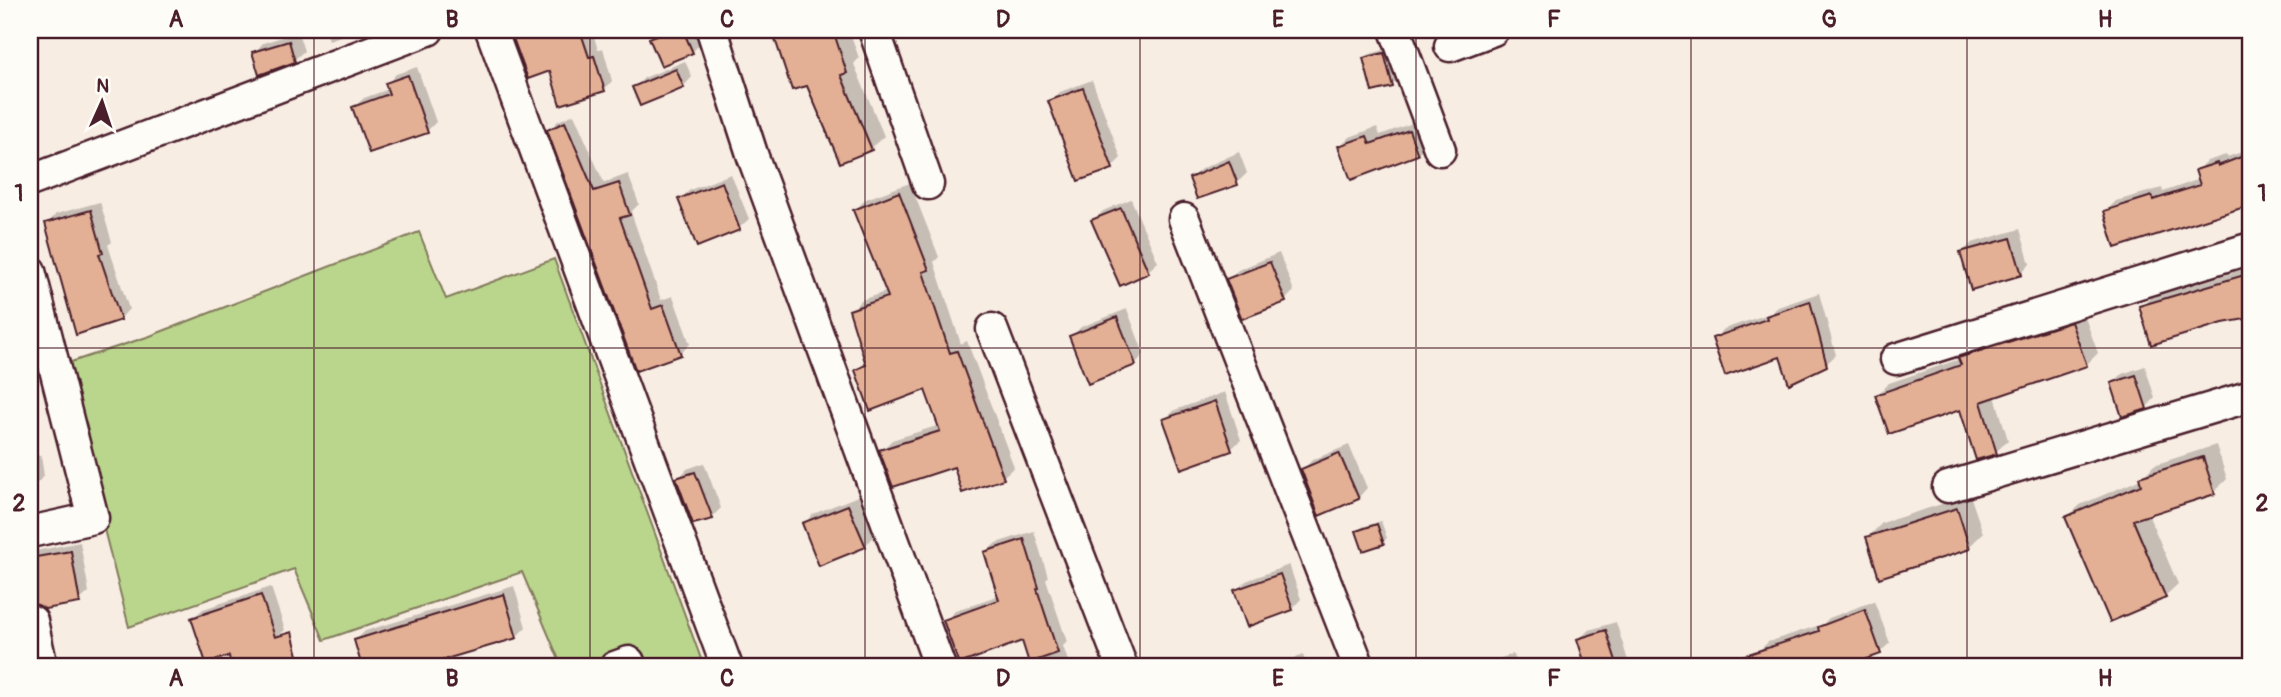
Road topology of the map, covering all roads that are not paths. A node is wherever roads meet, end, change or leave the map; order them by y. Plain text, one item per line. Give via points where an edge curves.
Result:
1 (428, 30) edge
2 (491, 30) edge
3 (712, 30) edge
4 (874, 30) edge
5 (1395, 30) edge
6 (1493, 30) edge
7 (1450, 46) dead end
8 (1440, 150) dead end
9 (30, 181) edge
10 (928, 184) dead end
11 (1184, 219) dead end
12 (2251, 247) edge
13 (30, 271) edge
14 (992, 329) dead end
15 (1896, 359) dead end
16 (2251, 396) edge
17 (1948, 487) dead end
18 (30, 532) edge
19 (32, 621) dead end
20 (42, 667) edge
21 (727, 667) edge
22 (940, 667) edge
23 (1122, 667) edge
24 (1359, 667) edge

1 - 9 street
2 - 21 street
3 - 22 street via 757,170
4 - 10 street
5 - 8 street
6 - 7 street
11 - 24 street
12 - 15 street
13 - 18 street via 93,518
14 - 23 street
16 - 17 street
19 - 20 street

